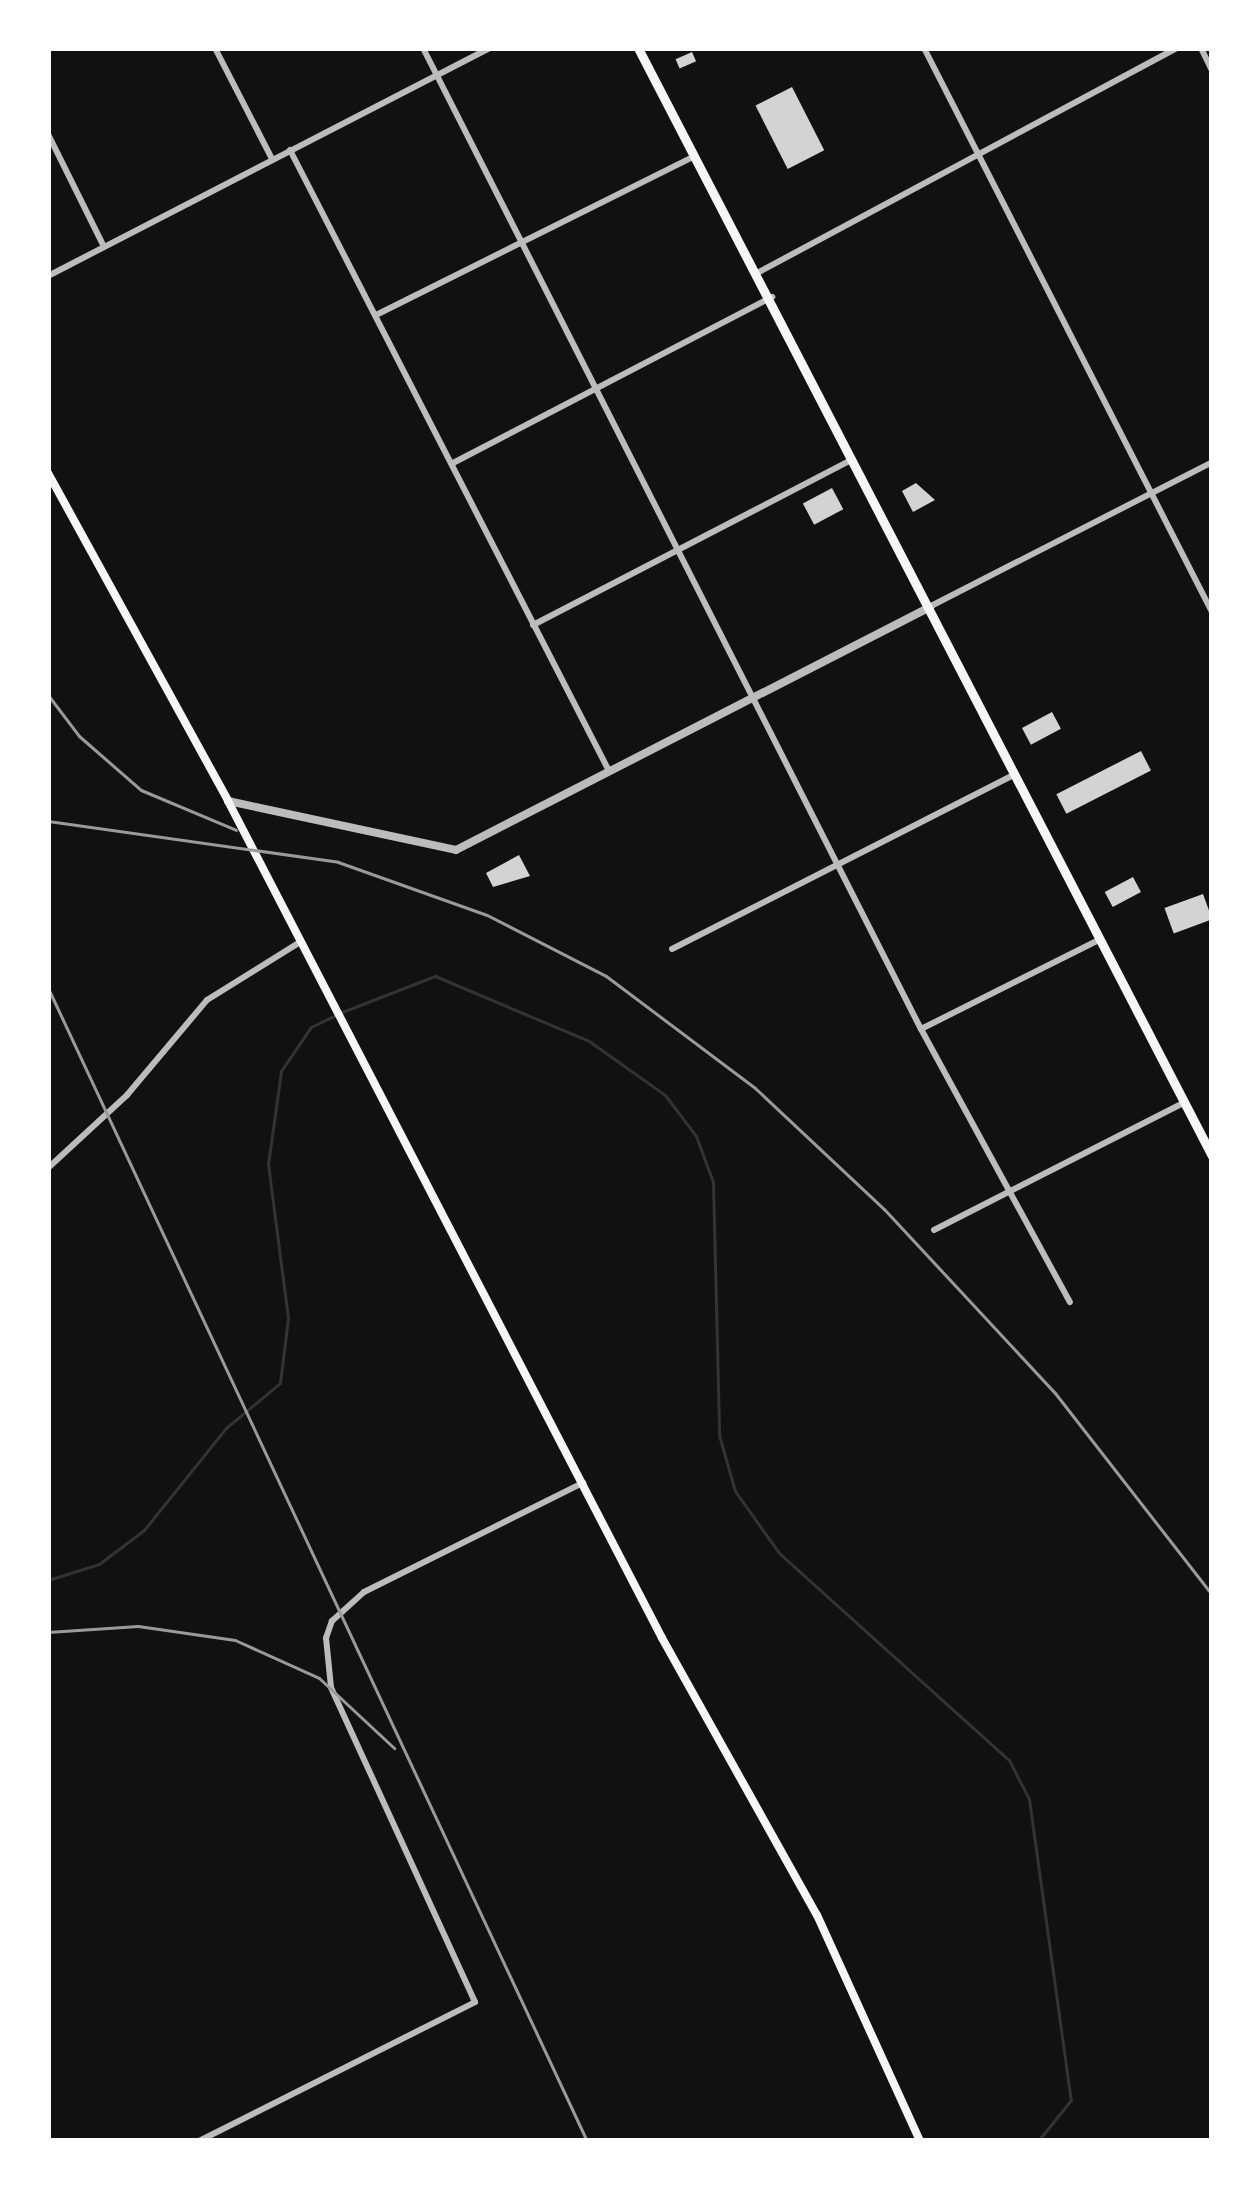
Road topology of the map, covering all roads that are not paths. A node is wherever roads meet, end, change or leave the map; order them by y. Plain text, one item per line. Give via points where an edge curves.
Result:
1 (215, 48) edge
2 (423, 48) edge
3 (489, 48) edge
4 (638, 48) edge
5 (924, 48) edge
6 (1176, 48) edge
7 (1201, 48) edge
8 (1212, 70) edge
9 (435, 76) junction
10 (48, 134) edge
11 (290, 150) junction
12 (698, 154) junction
13 (978, 158) junction
14 (272, 159) junction
15 (522, 242) junction
16 (104, 247) junction
17 (760, 272) junction
18 (48, 276) edge
19 (772, 297) junction
20 (376, 315) junction
21 (597, 388) junction
22 (855, 459) junction
23 (1212, 462) edge
24 (453, 464) junction
25 (48, 473) edge
26 (1153, 492) junction
27 (676, 551) junction
28 (931, 606) junction
29 (1212, 612) edge
30 (533, 625) junction
31 (752, 697) junction
32 (609, 771) junction
33 (1016, 773) junction
34 (229, 801) junction
35 (840, 863) junction
36 (1102, 939) junction
37 (300, 942) junction
38 (672, 950) dead end
39 (922, 1029) junction
40 (1185, 1102) junction
41 (1212, 1156) edge
42 (48, 1168) edge
43 (1007, 1192) junction
44 (934, 1231) dead end
45 (1070, 1302) dead end
46 (583, 1483) junction
47 (199, 2141) edge
48 (920, 2141) edge

1 - 14 street
2 - 9 street
3 - 9 street
4 - 12 main road
5 - 13 street
6 - 13 street
7 - 8 street
9 - 11 street
9 - 15 street
10 - 16 street
11 - 14 street
11 - 20 street
12 - 15 street
12 - 17 main road
13 - 17 street
13 - 26 street
14 - 16 street
15 - 20 street
15 - 21 street
16 - 18 street
17 - 19 main road
19 - 21 street
19 - 22 main road
20 - 24 street
21 - 24 street
21 - 27 street
22 - 27 street
22 - 28 main road
23 - 26 street
24 - 30 street
25 - 34 main road
26 - 28 street
26 - 29 street
27 - 30 street
27 - 31 street
28 - 31 street
28 - 33 main road
30 - 32 street
31 - 32 street
31 - 35 street
32 - 34 street via 448,851
33 - 35 street
33 - 36 main road
34 - 37 main road
35 - 38 street
35 - 39 street
36 - 39 street
36 - 40 main road
37 - 42 street via 207,1000 127,1095
37 - 46 main road
39 - 43 street
40 - 41 main road
40 - 43 street
43 - 44 street
43 - 45 street
46 - 47 street via 377,1585 340,1611 326,1638 331,1688 475,2002
46 - 48 main road via 833,1946

